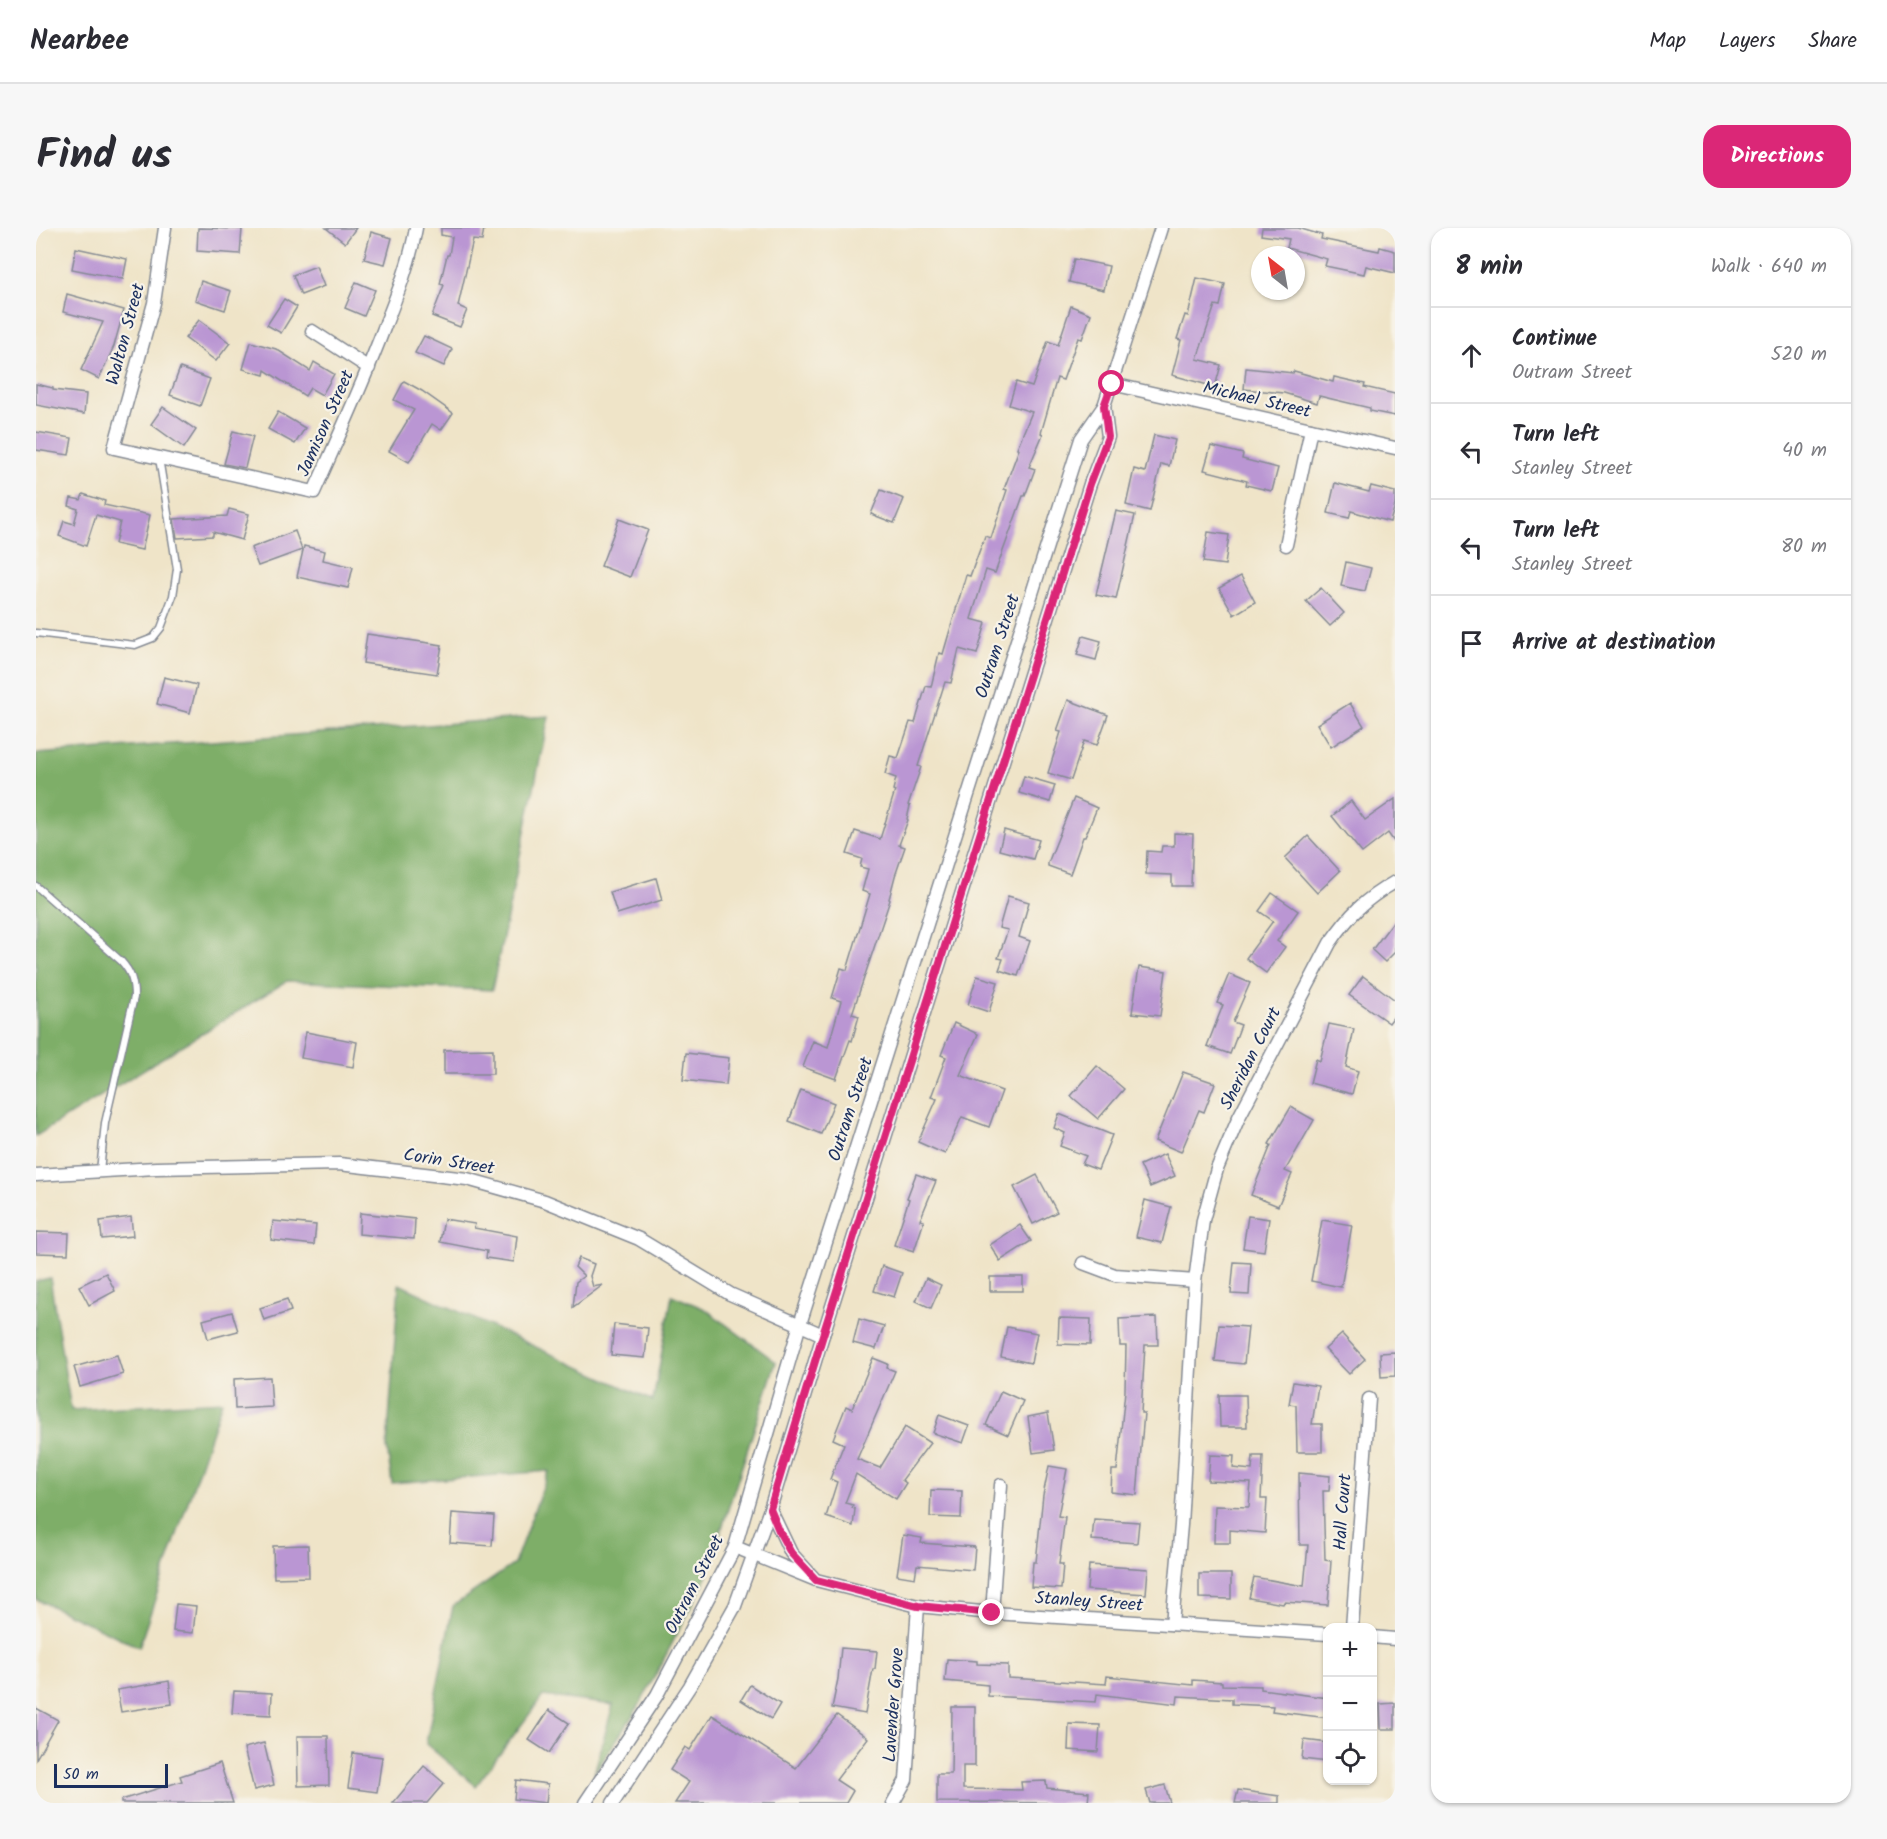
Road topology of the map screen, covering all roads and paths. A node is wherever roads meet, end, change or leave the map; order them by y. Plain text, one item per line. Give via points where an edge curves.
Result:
1 (165, 228) edge
2 (416, 228) edge
3 (1161, 228) edge
4 (312, 331) dead end
5 (369, 368) junction
6 (1112, 384) junction
7 (1104, 406) junction
8 (1311, 429) junction
9 (1395, 448) edge
10 (159, 457) junction
11 (1286, 545) dead end
12 (36, 633) edge
13 (1395, 882) edge
14 (36, 886) edge
15 (100, 1171) junction
16 (36, 1175) edge
17 (1083, 1263) dead end
18 (1195, 1281) junction
19 (800, 1324) junction
20 (823, 1335) junction
21 (1369, 1399) dead end
22 (1001, 1485) dead end
23 (770, 1509) junction
24 (735, 1547) junction
25 (754, 1555) junction
26 (816, 1580) junction
27 (918, 1606) junction
28 (992, 1613) junction
29 (1352, 1623) edge
30 (1172, 1624) junction
31 (1323, 1634) edge
32 (1377, 1637) edge
33 (1395, 1639) edge
34 (585, 1803) edge
35 (613, 1803) edge
36 (893, 1803) edge

1 - 10 street, Walton Street via 154,303 114,448
2 - 5 street, Jamison Street via 403,278
3 - 6 street, Outram Street
4 - 5 street, Jamison Street
5 - 10 street, Jamison Street via 314,492
6 - 7 street, Outram Street
6 - 8 street, Michael Street
7 - 19 street, Outram Street via 1081,439
7 - 20 street, Outram Street via 1108,437
8 - 9 street, Michael Street
8 - 11 street
10 - 12 lane via 177,569 173,596 161,628 153,638 135,645
13 - 18 street, Sheridan Court via 1361,904 1330,943 1239,1117 1217,1169 1203,1220
14 - 15 lane via 121,961 134,982 134,997 105,1123
15 - 16 street, Corin Street
15 - 19 street, Corin Street via 339,1164 467,1179 545,1201 639,1239 730,1294
17 - 18 street via 1115,1275
18 - 30 street, Sheridan Court
19 - 20 street, Corin Street
19 - 24 street, Outram Street
20 - 23 street, Outram Street
21 - 29 street, Hall Court
22 - 28 street
23 - 25 street, Outram Street
23 - 26 street via 791,1553
24 - 25 street, Stanley Street
24 - 34 street, Outram Street via 657,1695
25 - 26 street, Stanley Street
25 - 35 street, Outram Street via 735,1606 696,1676
26 - 27 street, Stanley Street
27 - 28 street, Stanley Street
27 - 36 street, Lavender Grove via 906,1780
28 - 30 street, Stanley Street
30 - 31 street, Stanley Street
32 - 33 street

